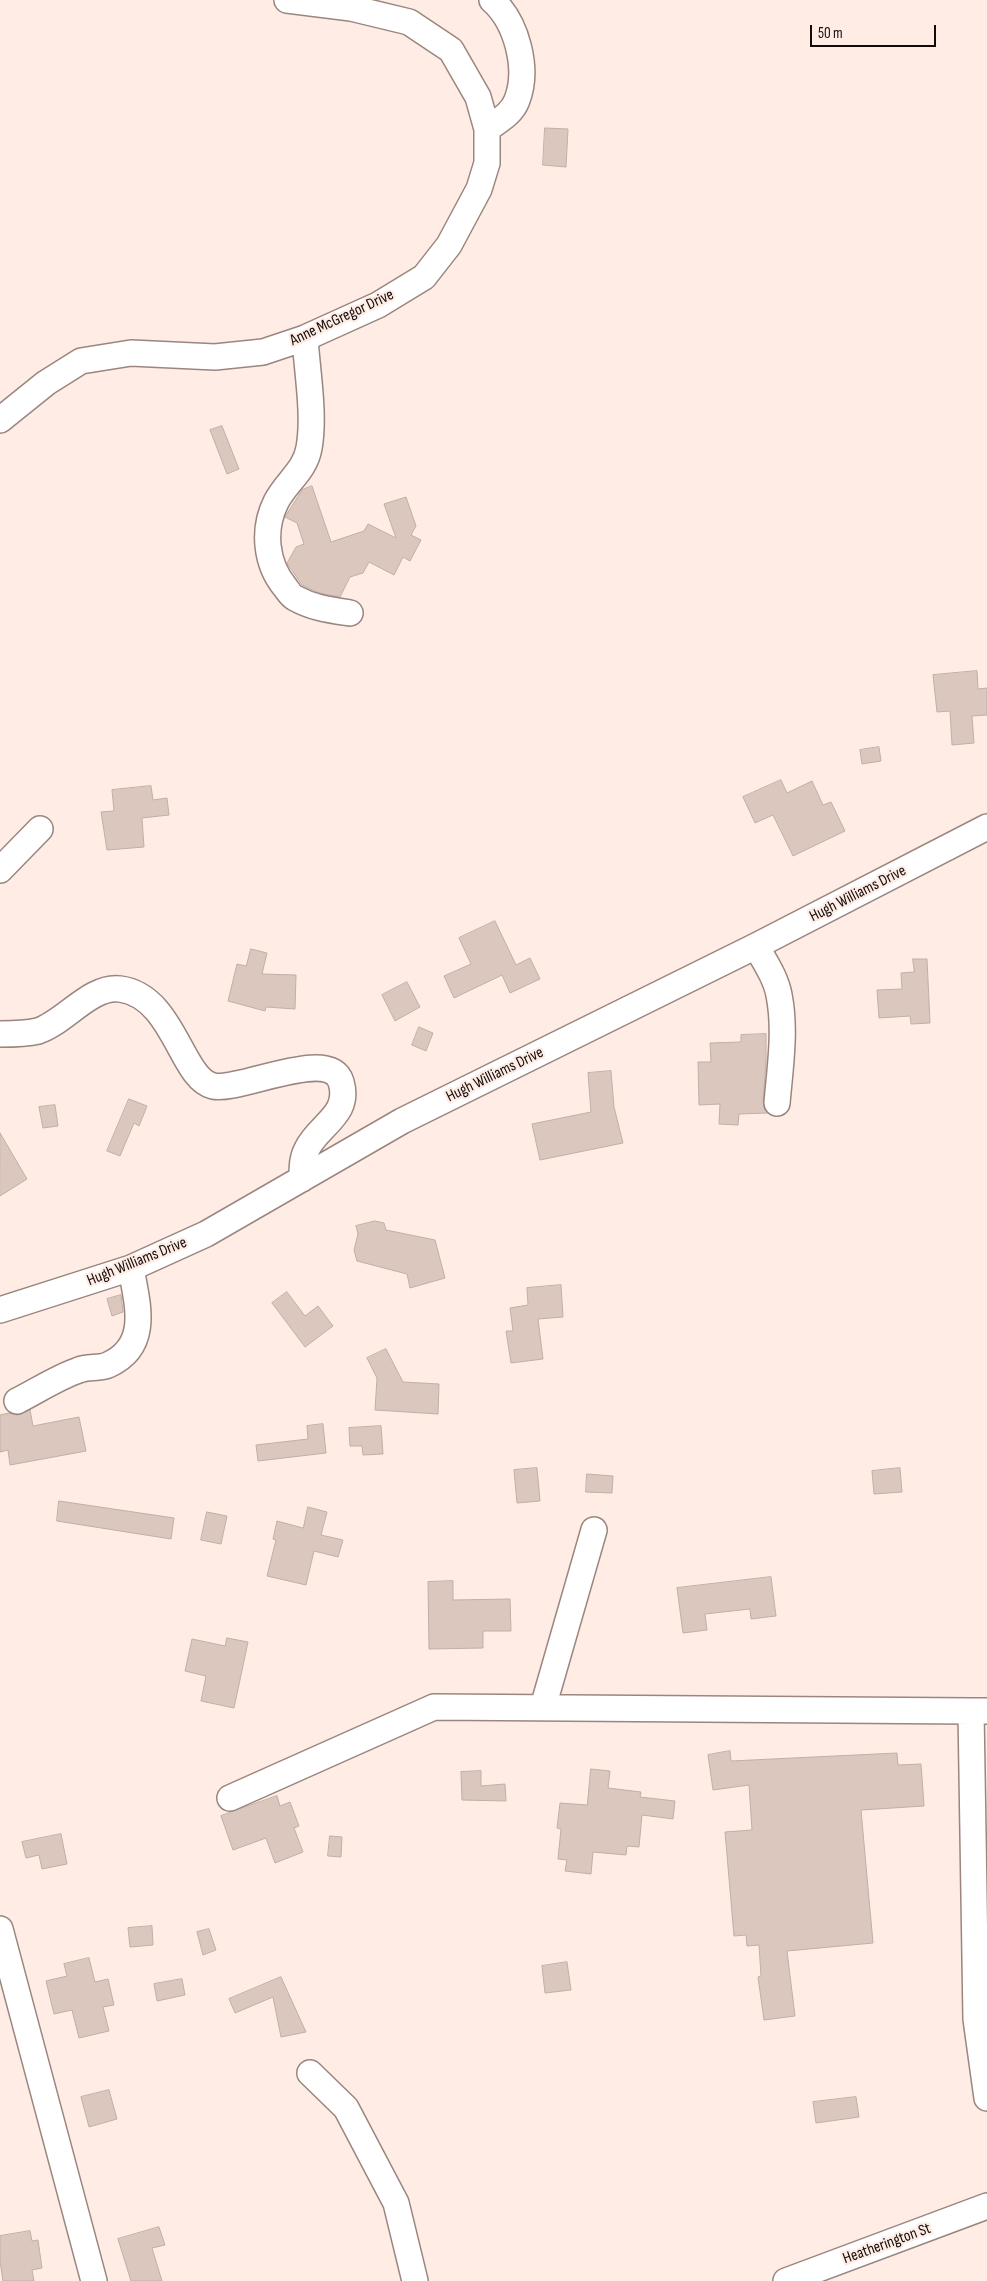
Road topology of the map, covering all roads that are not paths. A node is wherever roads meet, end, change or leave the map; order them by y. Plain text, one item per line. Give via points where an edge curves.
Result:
1 (287, 0) edge
2 (492, 0) edge
3 (487, 129) junction
4 (305, 338) junction
5 (0, 420) edge
6 (350, 613) dead end
7 (987, 827) edge
8 (40, 829) dead end
9 (0, 870) edge
10 (756, 946) junction
11 (0, 1034) edge
12 (777, 1104) dead end
13 (302, 1178) junction
14 (131, 1268) junction
15 (0, 1310) edge
16 (17, 1401) dead end
17 (594, 1530) dead end
18 (543, 1707) junction
19 (979, 1711) edge
20 (230, 1798) dead end
21 (0, 1929) edge
22 (310, 2073) dead end
23 (987, 2098) edge
24 (987, 2206) edge
25 (94, 2281) edge
26 (415, 2281) edge
27 (786, 2281) edge

1 - 3 street, Anne McGregor Drive via 351,8 409,22 451,50 478,97
2 - 3 street via 510,26 522,66 517,101 507,116
3 - 4 street, Anne McGregor Drive via 487,163 479,189 449,245 424,277 378,306
4 - 5 street, Anne McGregor Drive via 263,352 215,357 131,354 81,362 46,383
4 - 6 street via 311,426 309,448 303,467 276,502 267,545 276,576 293,598 318,609
7 - 10 street, Hugh Williams Drive
8 - 9 street
10 - 12 street via 771,972 779,995 782,1036
10 - 13 street, Hugh Williams Drive via 402,1120
11 - 13 street via 39,1030 106,988 122,989 146,998 164,1019 200,1080 212,1086 227,1087 304,1067 332,1072 341,1080 344,1098 335,1118 307,1147
13 - 14 street, Hugh Williams Drive via 206,1234
14 - 15 street, Hugh Williams Drive
14 - 16 street via 139,1312 138,1330 132,1345 118,1360 106,1366 78,1370
17 - 18 street
18 - 19 street
18 - 20 street via 434,1707
19 - 23 street via 976,2019
21 - 25 street
22 - 26 street via 346,2108 396,2203
24 - 27 street, Heatherington St

